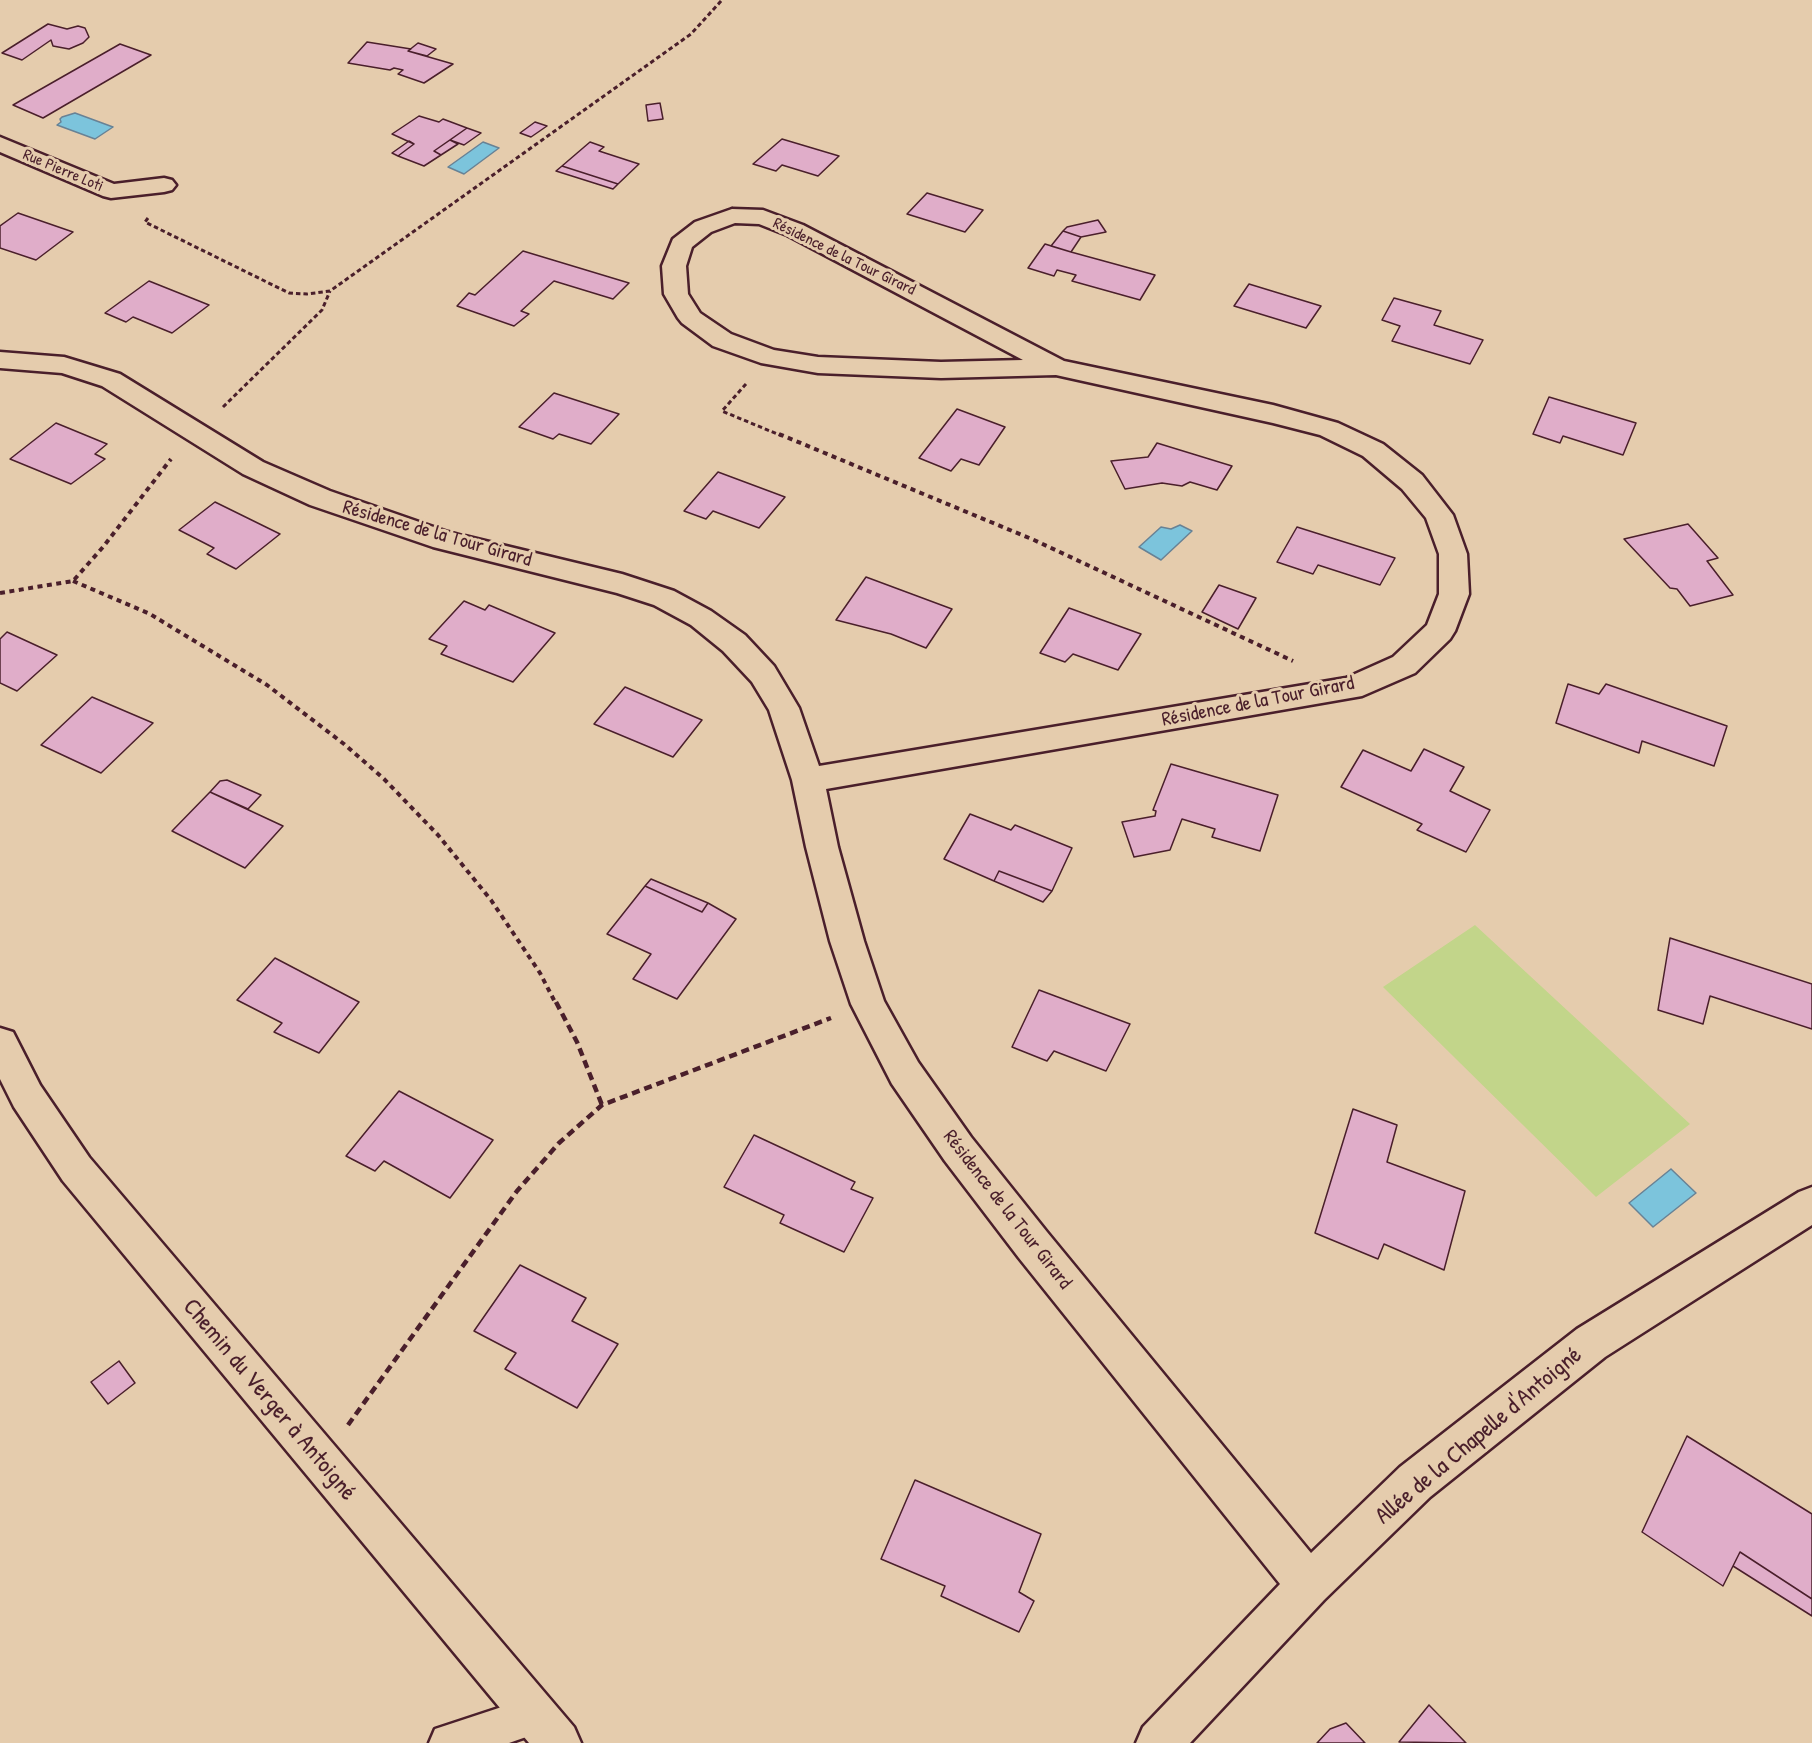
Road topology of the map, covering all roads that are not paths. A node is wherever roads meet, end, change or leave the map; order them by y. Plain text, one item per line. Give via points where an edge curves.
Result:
1 (0, 144) edge
2 (164, 185) road end
3 (0, 360) edge
4 (1056, 367) junction
5 (808, 780) junction
6 (0, 1043) edge
7 (1812, 1203) edge
8 (1309, 1585) junction
9 (547, 1729) edge
10 (449, 1743) edge
11 (1159, 1743) edge

1 - 2 street, Rue Pierre Loti via 111,191
3 - 5 street, Résidence de la Tour Girard via 64,365 111,380 253,468 379,520 664,598 701,618 734,643 763,674 784,708
4 - 4 street, Résidence de la Tour Girard via 795,230 763,217 732,216 703,227 681,244 674,266 676,294 691,318 722,340 770,357 818,365 942,370
4 - 5 street, Résidence de la Tour Girard via 1329,429 1373,450 1413,482 1439,515 1453,554 1454,594 1440,631 1404,665 1351,688
5 - 8 street, Résidence de la Tour Girard via 847,941 868,1004 905,1073 958,1149
6 - 9 street, Chemin du Verger à Antoigné via 27,1096 76,1169
7 - 8 street, Allée de la Chapelle d'Antoigné via 1591,1343 1415,1482
8 - 11 street, Allée de la Chapelle d'Antoigné
9 - 10 lane

